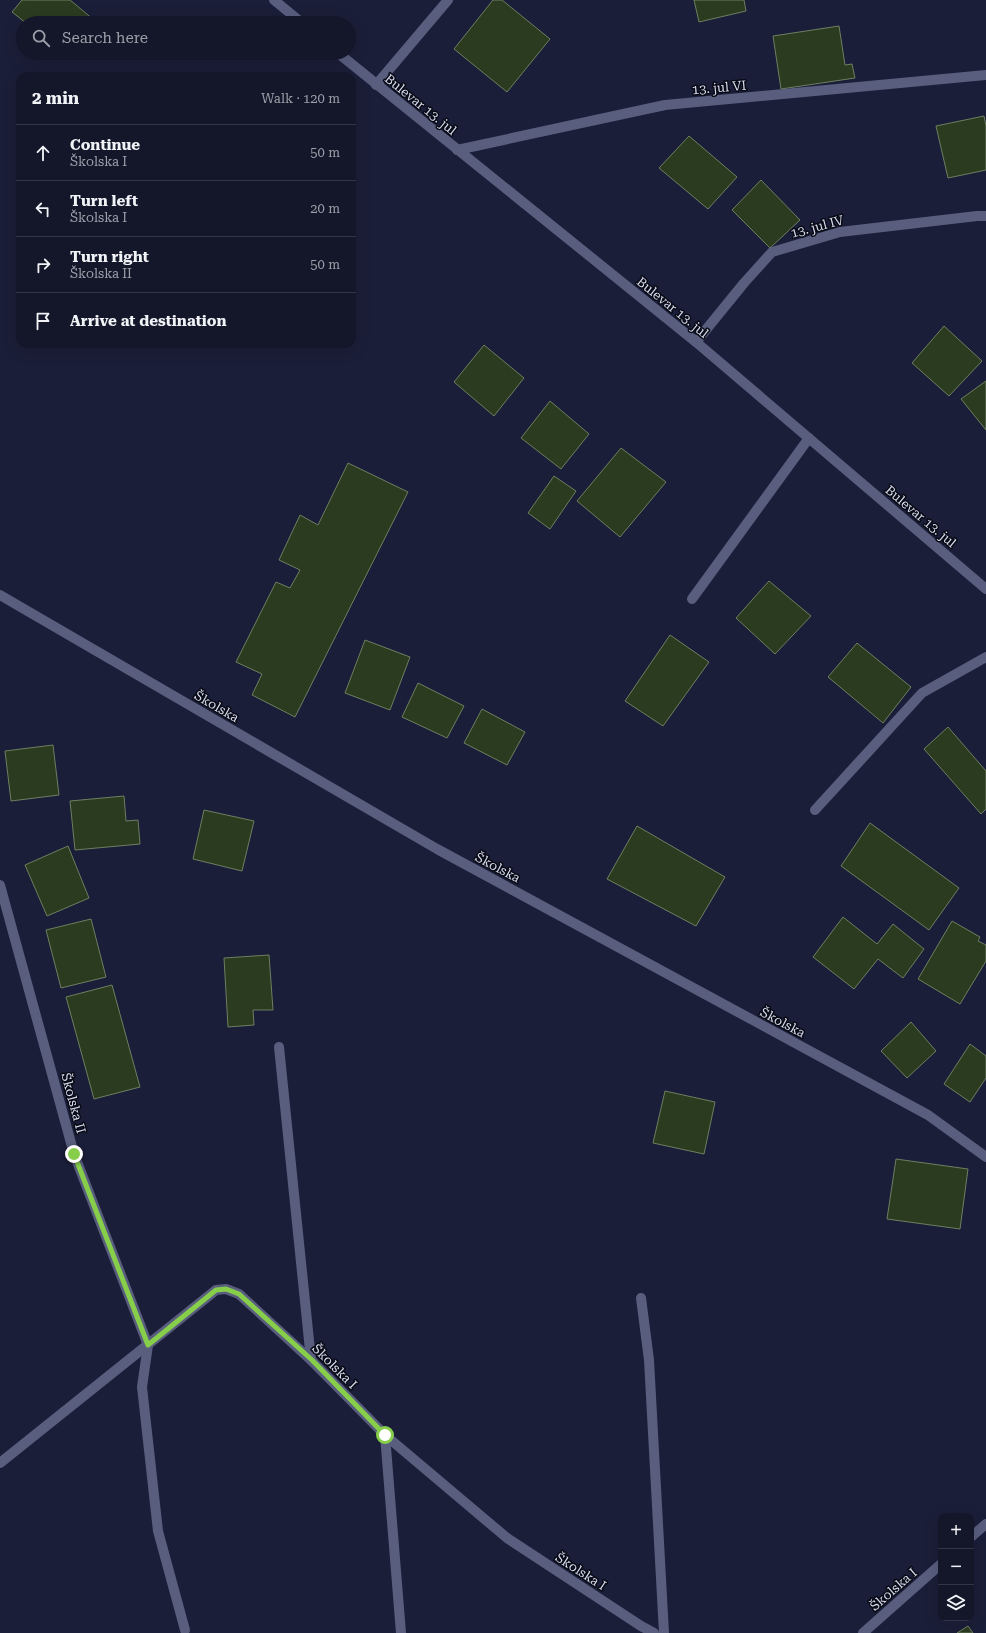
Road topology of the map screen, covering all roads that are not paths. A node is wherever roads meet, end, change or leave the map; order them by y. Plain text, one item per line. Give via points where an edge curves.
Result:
1 (274, 0) edge
2 (448, 0) edge
3 (293, 16) edge
4 (346, 60) edge
5 (986, 76) edge
6 (376, 85) junction
7 (457, 150) junction
8 (986, 216) edge
9 (696, 342) junction
10 (809, 438) junction
11 (986, 589) edge
12 (0, 595) edge
13 (692, 599) dead end
14 (986, 657) edge
15 (815, 810) dead end
16 (0, 885) edge
17 (279, 1047) dead end
18 (986, 1157) edge
19 (641, 1298) dead end
20 (148, 1345) junction
21 (312, 1360) junction
22 (385, 1435) junction
23 (0, 1463) edge
24 (986, 1524) edge
25 (974, 1534) edge
26 (938, 1567) edge
27 (185, 1630) dead end
28 (651, 1632) edge
29 (401, 1633) edge
30 (664, 1633) edge
31 (863, 1633) edge

1 - 3 street
2 - 6 street
4 - 6 street, Bulevar 13. jul
5 - 7 street, 13. jul VI via 665,105
6 - 7 street, Bulevar 13. jul
7 - 9 street, Bulevar 13. jul
8 - 9 street, 13. jul IV via 840,232 772,252
9 - 10 street, Bulevar 13. jul
10 - 11 street, Bulevar 13. jul
10 - 13 street
12 - 18 street, Školska via 437,849 928,1115
14 - 15 street via 922,693
16 - 20 street, Školska II via 74,1154
17 - 21 street
19 - 30 street via 649,1360
20 - 21 street, Školska I via 216,1290 226,1289 239,1294
20 - 23 street, Školska I
20 - 27 street via 142,1387 158,1531
21 - 22 street, Školska I
22 - 28 street, Školska I via 507,1538
22 - 29 street
24 - 25 street
26 - 31 street, Školska I

